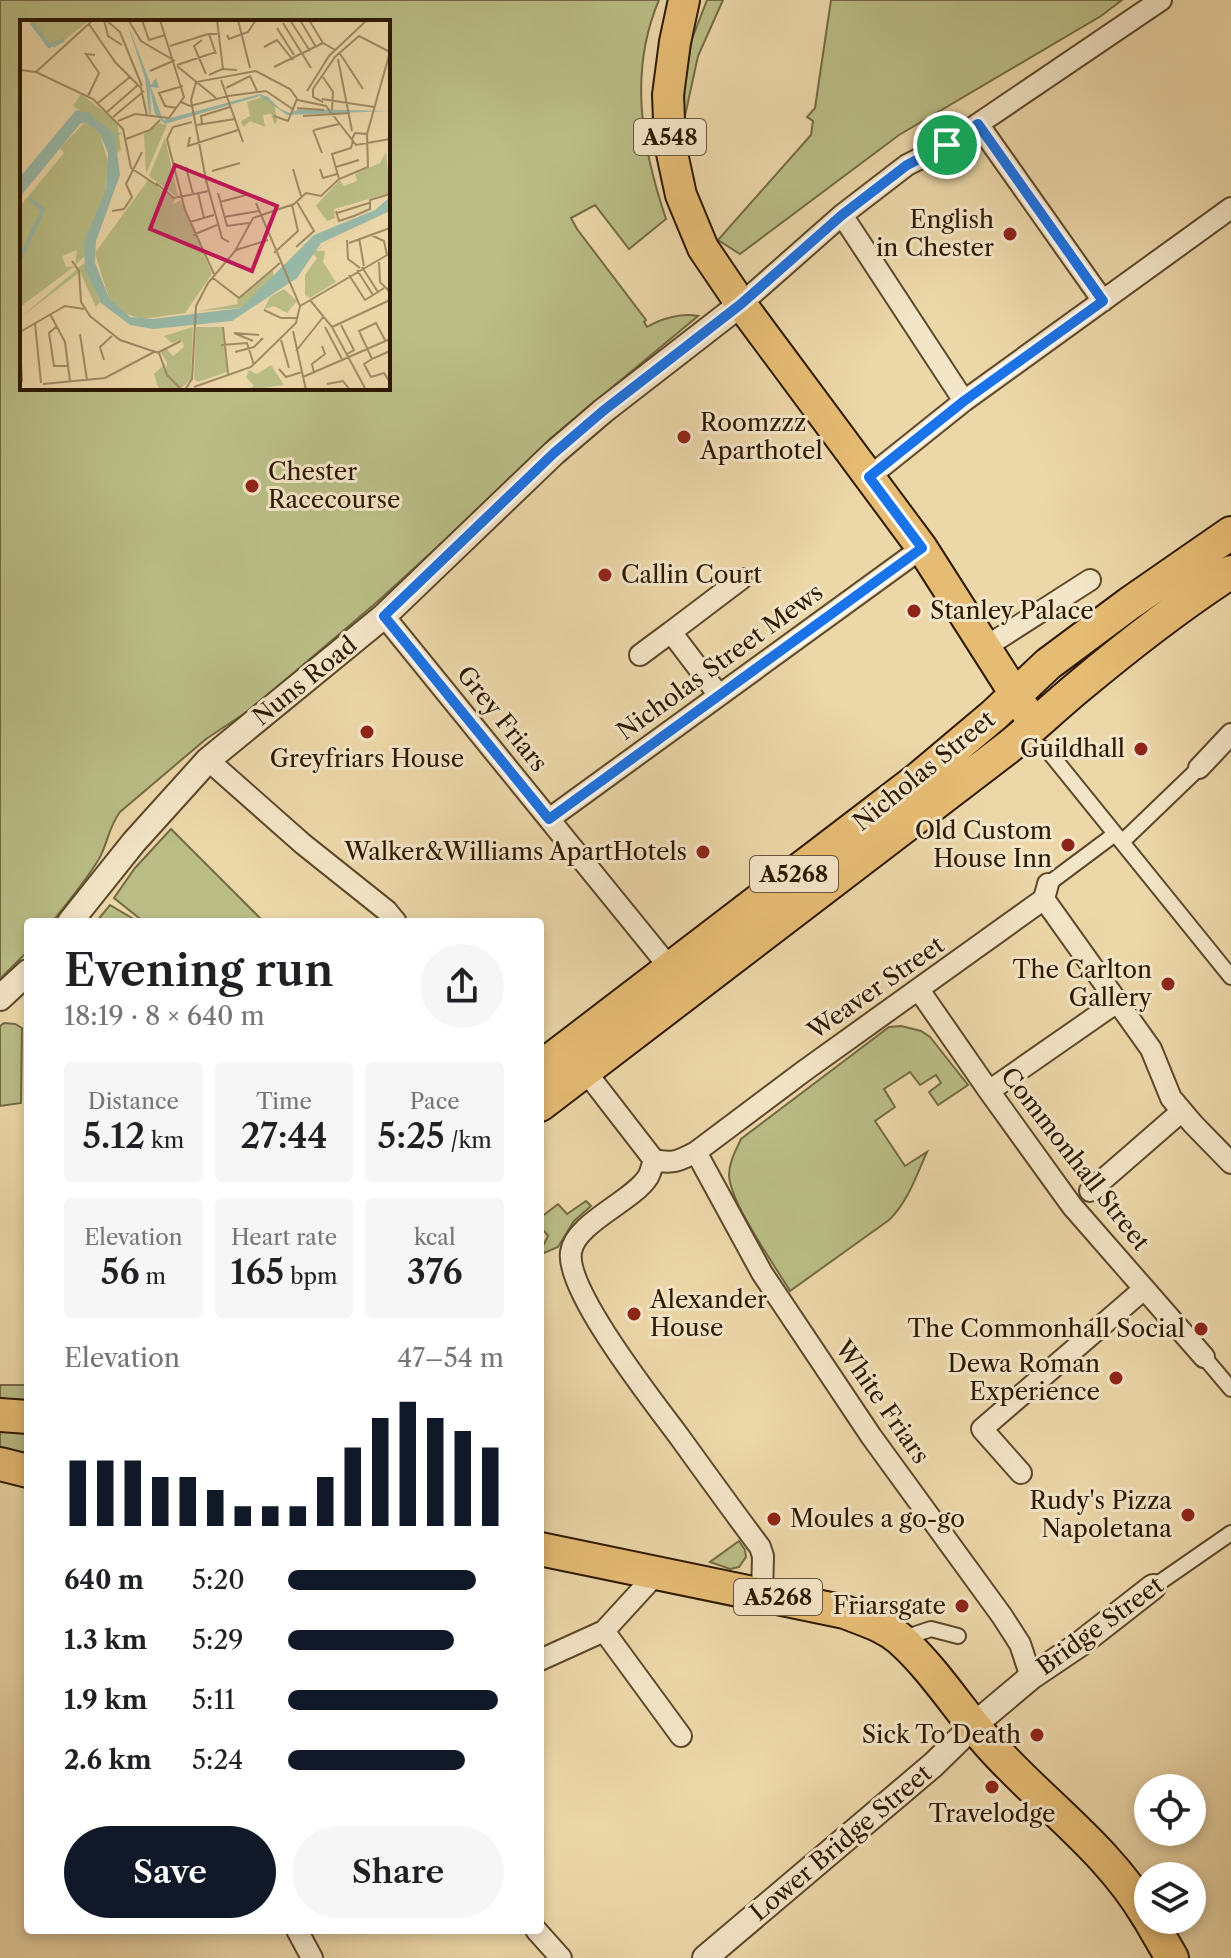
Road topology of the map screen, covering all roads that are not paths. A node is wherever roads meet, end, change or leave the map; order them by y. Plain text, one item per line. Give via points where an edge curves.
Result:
1 (684, 0) edge
2 (1161, 0) edge
3 (978, 124) junction
4 (1231, 208) edge
5 (842, 215) junction
6 (1103, 301) junction
7 (741, 304) junction
8 (964, 401) junction
9 (869, 477) junction
10 (1231, 533) edge
11 (922, 548) junction
12 (1231, 572) edge
13 (741, 579) dead end
14 (1090, 580) dead end
15 (384, 616) junction
16 (671, 632) junction
17 (984, 648) junction
18 (640, 655) dead end
19 (1048, 664) junction
20 (718, 694) junction
21 (1016, 695) junction
22 (1025, 733) junction
23 (1231, 734) edge
24 (208, 760) junction
25 (1199, 768) joint
26 (549, 819) junction
27 (1118, 838) junction
28 (1046, 892) junction
29 (73, 918) edge
30 (393, 918) edge
31 (670, 968) junction
32 (24, 976) edge
33 (1231, 977) edge
34 (919, 990) junction
35 (0, 998) edge
36 (1117, 1002) junction
37 (576, 1059) junction
38 (544, 1067) edge
39 (989, 1091) junction
40 (544, 1100) edge
41 (1182, 1111) junction
42 (696, 1152) junction
43 (654, 1160) junction
44 (1231, 1163) edge
45 (1090, 1191) joint
46 (1072, 1206) junction
47 (1144, 1289) junction
48 (1204, 1357) joint
49 (1231, 1389) edge
50 (0, 1415) edge
51 (24, 1417) edge
52 (0, 1464) edge
53 (24, 1470) edge
54 (1021, 1473) dead end
55 (1231, 1533) edge
56 (544, 1550) edge
57 (658, 1572) junction
58 (1153, 1587) joint
59 (762, 1594) junction
60 (604, 1631) junction
61 (958, 1636) dead end
62 (901, 1639) junction
63 (544, 1658) edge
64 (1031, 1677) junction
65 (974, 1725) junction
66 (681, 1736) dead end
67 (1134, 1897) edge
68 (299, 1934) edge
69 (540, 1934) edge
70 (1158, 1934) edge
71 (312, 1958) edge
72 (561, 1958) edge
73 (705, 1958) edge
74 (1172, 1958) edge

1 - 7 main road, A548 via 668,95 670,144 681,195 703,248
2 - 3 street
3 - 5 street via 907,165
3 - 6 street
4 - 6 street
5 - 7 street
5 - 8 street
6 - 8 street
7 - 9 main road, A548
7 - 15 street, Nuns Road via 554,453
8 - 9 street
9 - 11 main road, A548
10 - 19 highway, Nicholas Street / A5268
11 - 17 main road, A548
11 - 20 street, Nicholas Street Mews
12 - 22 highway, Nicholas Street / A5268 via 1122,651
13 - 16 street
14 - 17 street
15 - 24 street, Nuns Road
15 - 26 street, Grey Friars
16 - 18 street
16 - 20 street
17 - 19 main road via 1022,666
17 - 21 main road, A548
19 - 21 highway, Nicholas Street / A5268
20 - 26 street, Nicholas Street Mews
21 - 22 main road, A548
21 - 31 highway, Nicholas Street / A5268 via 918,779
22 - 27 street via 1049,752
22 - 37 highway, Nicholas Street / A5268 via 819,894
23 - 25 street
24 - 29 street, Nuns Road
24 - 30 street
25 - 27 street, Weaver Street
26 - 31 street, Grey Friars
27 - 28 street, Weaver Street
27 - 33 street
28 - 34 street, Weaver Street
28 - 36 street
31 - 37 highway, Nicholas Street / A5268
32 - 35 street
34 - 39 street, Commonhall Street
34 - 42 street, Weaver Street
36 - 39 street
36 - 41 street via 1151,1049 1171,1098
37 - 38 highway, Nicholas Street / A5268
37 - 40 highway, Nicholas Street / A5268
37 - 43 street
39 - 46 street, Commonhall Street
41 - 44 street
41 - 45 street
42 - 43 street, Weaver Street via 668,1163
42 - 64 street, White Friars via 762,1273 871,1436 1002,1616 1020,1644
43 - 59 street via 638,1189 577,1240 572,1268 612,1344 760,1547
45 - 46 street
46 - 47 street, Commonhall Street
47 - 48 street, Commonhall Street
47 - 54 street via 982,1429
48 - 49 street, Commonhall Street
50 - 51 highway
52 - 53 highway
55 - 58 street, Bridge Street
56 - 57 highway, A5268
57 - 59 highway, A5268
57 - 60 street
58 - 64 street, Bridge Street
59 - 62 highway, A5268 via 845,1612
60 - 63 street
60 - 66 street
61 - 62 street via 931,1629
62 - 65 highway, A5268
64 - 65 street, Bridge Street
65 - 67 highway, A5268 via 1112,1866
65 - 73 street, Lower Bridge Street
68 - 71 street
69 - 72 street
70 - 74 highway, A5268

